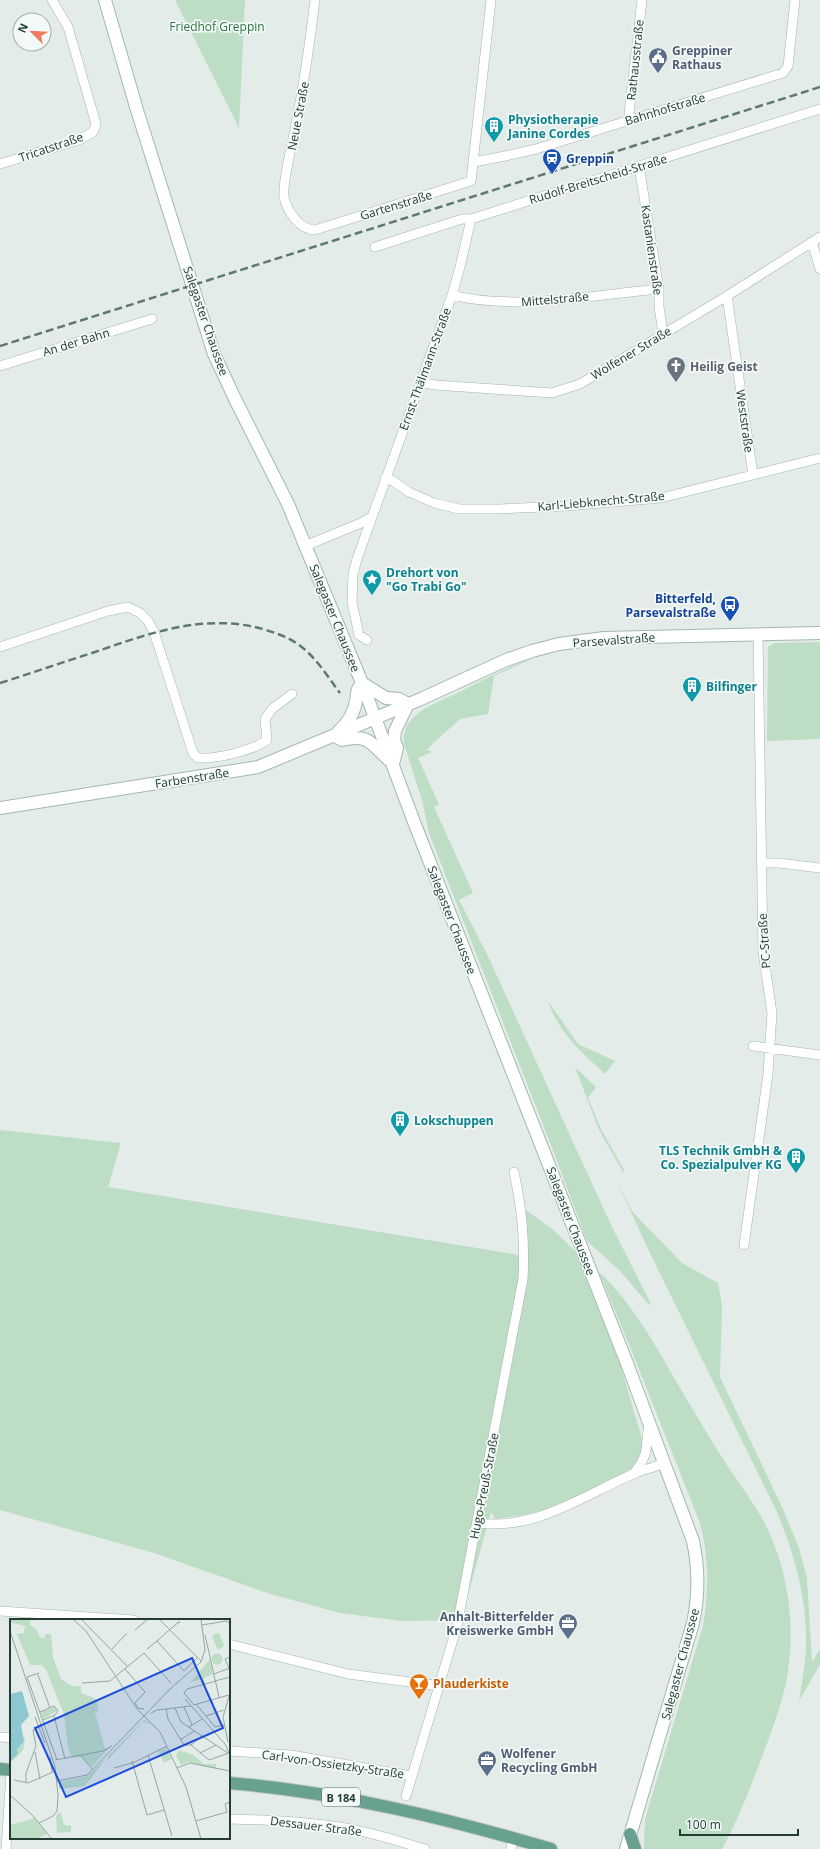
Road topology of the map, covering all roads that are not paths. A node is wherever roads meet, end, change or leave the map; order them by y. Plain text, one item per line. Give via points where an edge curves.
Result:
1 (52, 0) edge
2 (105, 0) edge
3 (315, 0) edge
4 (491, 0) edge
5 (642, 0) edge
6 (795, 0) edge
7 (820, 109) edge
8 (630, 119) junction
9 (474, 162) junction
10 (0, 164) edge
11 (639, 166) junction
12 (471, 219) junction
13 (303, 226) joint
14 (816, 240) edge
15 (375, 247) dead end
16 (820, 269) edge
17 (658, 289) junction
18 (452, 294) junction
19 (727, 296) junction
20 (152, 319) dead end
21 (663, 333) junction
22 (0, 366) edge
23 (420, 382) junction
24 (820, 458) edge
25 (753, 475) junction
26 (385, 478) junction
27 (371, 517) junction
28 (306, 546) junction
29 (820, 633) edge
30 (758, 634) junction
31 (367, 640) dead end
32 (0, 647) edge
33 (362, 683) junction
34 (292, 694) dead end
35 (408, 704) junction
36 (376, 718) junction
37 (334, 736) junction
38 (393, 764) junction
39 (0, 808) edge
40 (761, 863) junction
41 (820, 868) edge
42 (753, 1046) dead end
43 (771, 1048) junction
44 (820, 1055) edge
45 (514, 1172) dead end
46 (744, 1245) dead end
47 (649, 1425) junction
48 (664, 1463) junction
49 (633, 1474) junction
50 (478, 1523) junction
51 (0, 1611) edge
52 (119, 1619) edge
53 (230, 1644) edge
54 (441, 1686) junction
55 (0, 1737) edge
56 (10, 1738) edge
57 (230, 1751) edge
58 (0, 1769) edge
59 (10, 1770) edge
60 (412, 1776) junction
61 (10, 1782) edge
62 (230, 1783) edge
63 (406, 1796) dead end
64 (7, 1805) edge
65 (230, 1818) edge
66 (630, 1834) junction
67 (512, 1843) edge
68 (6, 1849) edge
69 (425, 1849) edge
70 (552, 1849) edge
71 (626, 1849) edge
72 (635, 1849) edge

1 - 10 street, Tricatstraße via 68,27 96,124 93,132 79,140
2 - 28 main road, Salegaster Chaussee via 214,354
3 - 13 street, Neue Straße via 303,90 284,189 289,209
4 - 9 street
5 - 8 street, Rathausstraße
6 - 8 street, Bahnhofstraße via 788,66 783,73
7 - 11 street, Rudolf-Breitscheid-Straße
8 - 9 street, Bahnhofstraße via 521,153
9 - 13 street, Gartenstraße via 471,181 459,186 315,230
11 - 12 street, Rudolf-Breitscheid-Straße
11 - 17 street, Kastanienstraße
12 - 15 street, Rudolf-Breitscheid-Straße
12 - 18 street, Ernst-Thälmann-Straße
14 - 16 street
14 - 19 street, Wolfener Straße
17 - 18 street, Mittelstraße via 520,303
17 - 21 street, Kastanienstraße
18 - 23 street, Ernst-Thälmann-Straße
19 - 21 street, Wolfener Straße
19 - 25 street, Weststraße
20 - 22 street, An der Bahn
21 - 23 street, Wolfener Straße via 580,384 552,393
23 - 26 street, Ernst-Thälmann-Straße
24 - 25 street, Karl-Liebknecht-Straße
25 - 26 street, Karl-Liebknecht-Straße via 661,498 566,506 470,510 434,503
26 - 27 street, Ernst-Thälmann-Straße
27 - 28 street
27 - 31 street, Ernst-Thälmann-Straße via 357,559 352,588 354,619 359,635
28 - 33 main road, Salegaster Chaussee
29 - 30 main road, Parsevalstraße
30 - 35 main road, Parsevalstraße via 604,638 559,644 517,656
30 - 40 street, PC-Straße
32 - 34 street via 108,611 128,607 140,613 154,632 193,753 198,758 258,746 267,740 265,719 272,709
33 - 35 main road via 386,698 400,699
33 - 36 main road, Salegaster Chaussee
33 - 37 main road via 356,692 356,700 349,719
35 - 36 main road, Parsevalstraße
35 - 38 main road via 395,731 394,740 397,748
36 - 37 main road, Farbenstraße
36 - 38 main road, Salegaster Chaussee
37 - 38 main road via 342,740 360,738 370,741
37 - 39 main road, Farbenstraße via 258,767
38 - 47 main road, Salegaster Chaussee
40 - 41 street
40 - 43 street, PC-Straße via 763,952 772,1013
42 - 43 street
43 - 44 street
43 - 46 street, PC-Straße
45 - 50 street, Hugo-Preuß-Straße via 523,1219 523,1279
47 - 48 main road, Salegaster Chaussee
47 - 49 street via 647,1451
48 - 49 street
48 - 66 main road, Salegaster Chaussee via 693,1541 698,1570 697,1600 690,1635
49 - 50 street via 570,1506 542,1516 506,1524
50 - 54 street, Hugo-Preuß-Straße via 457,1626
51 - 52 street
53 - 54 street via 348,1674
54 - 60 street, Hugo-Preuß-Straße
55 - 56 street
57 - 60 street, Carl-von-Ossietzky-Straße via 291,1755
58 - 59 main road
60 - 63 street, Hugo-Preuß-Straße
61 - 64 street
62 - 67 main road, B 184 via 357,1799 427,1814
64 - 68 street
65 - 69 street, Dessauer Straße via 339,1827 376,1834
66 - 71 main road, Salegaster Chaussee
66 - 72 main road
67 - 70 main road, B 184

